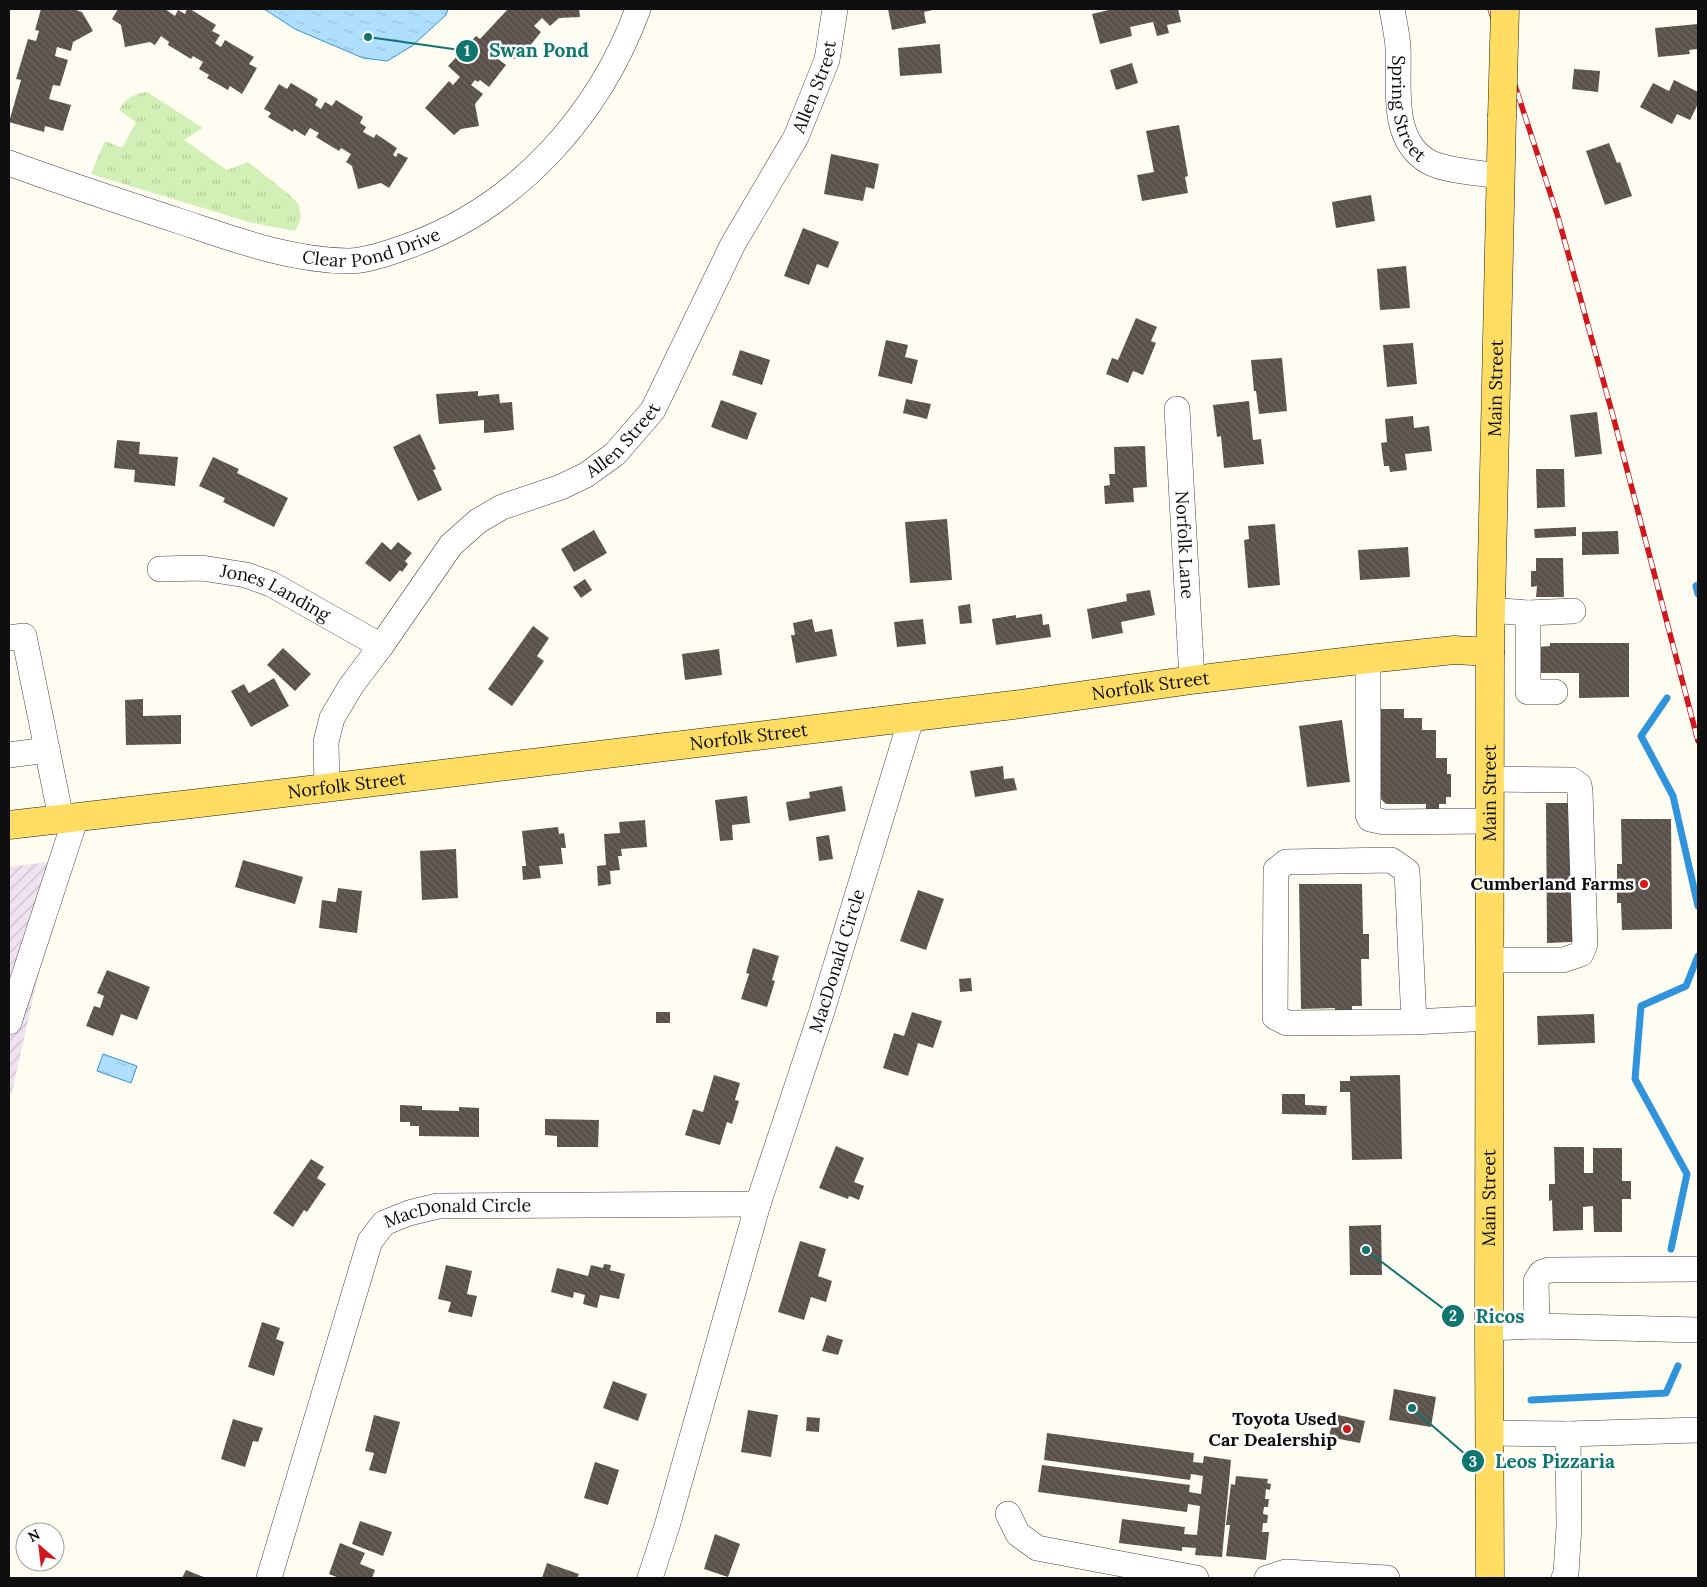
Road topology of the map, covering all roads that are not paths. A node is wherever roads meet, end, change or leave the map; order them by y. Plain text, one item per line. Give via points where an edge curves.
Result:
1 (638, 9) edge
2 (835, 9) edge
3 (1392, 9) edge
4 (1505, 9) edge
5 (9, 163) edge
6 (1500, 176) junction
7 (1177, 409) dead end
8 (160, 570) dead end
9 (1490, 610) junction
10 (1573, 611) dead end
11 (1528, 613) junction
12 (9, 638) edge
13 (381, 646) junction
14 (1490, 652) junction
15 (1368, 659) junction
16 (1192, 680) junction
17 (1555, 692) dead end
18 (912, 716) junction
19 (47, 750) junction
20 (9, 755) edge
21 (1490, 779) junction
22 (327, 787) junction
23 (68, 818) junction
24 (1490, 821) junction
25 (9, 825) edge
26 (1490, 960) junction
27 (1490, 1018) junction
28 (9, 1022) edge
29 (1414, 1022) junction
30 (758, 1204) junction
31 (1698, 1269) edge
32 (1537, 1326) junction
33 (1488, 1328) junction
34 (1698, 1330) edge
35 (1698, 1430) edge
36 (1490, 1433) junction
37 (1568, 1434) junction
38 (1008, 1514) dead end
39 (1565, 1576) edge
40 (269, 1578) edge
41 (650, 1578) edge
42 (1196, 1578) edge
43 (1267, 1578) edge
44 (1387, 1578) edge
45 (1490, 1578) edge

1 - 5 street, Clear Pond Drive via 606,78 584,112 534,169 489,206 455,227 388,254 350,261 258,247
2 - 13 street, Allen Street via 826,60 796,137 733,244 652,410 615,454 586,475 502,507 478,521 451,545
3 - 6 street, Spring Street via 1398,46 1398,110 1414,150 1429,162 1445,167
4 - 6 main road, Main Street, bridge
6 - 9 main road, Main Street
7 - 16 street, Norfolk Lane
8 - 13 street, Jones Landing via 202,568 246,575 271,584
9 - 11 street
9 - 14 main road, Main Street
10 - 11 street
11 - 17 street via 1528,692
12 - 19 street via 24,636
13 - 22 street, Allen Street via 332,718 326,742
14 - 15 main road, Norfolk Street via 1454,650
14 - 21 main road, Main Street
15 - 16 main road, Norfolk Street
15 - 24 street via 1370,819 1384,822
16 - 18 main road, Norfolk Street
18 - 22 main road, Norfolk Street
18 - 30 street, MacDonald Circle via 822,1012
19 - 20 street
19 - 23 street
21 - 24 main road, Main Street
21 - 26 street via 1572,780 1579,784 1585,944 1581,954 1562,960
22 - 23 main road, Norfolk Street
23 - 25 main road, Norfolk Street
23 - 28 street
24 - 26 main road, Main Street
26 - 27 main road, Main Street
27 - 29 street
27 - 33 main road, Main Street
29 - 29 street via 1407,871 1391,860 1286,862 1276,870 1275,1017 1287,1023
30 - 40 street, MacDonald Circle via 438,1206 409,1212 384,1223 370,1241
30 - 41 street, MacDonald Circle
31 - 32 street via 1549,1270 1541,1273 1536,1281
32 - 33 street
32 - 34 street
33 - 36 main road, Main Street
35 - 37 street
36 - 37 street
36 - 45 main road, Main Street
37 - 39 street via 1569,1526
38 - 42 street via 1018,1534 1036,1548
43 - 44 street via 1286,1572

